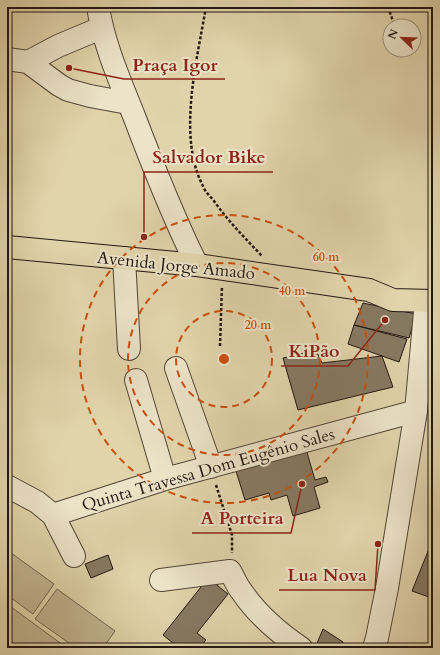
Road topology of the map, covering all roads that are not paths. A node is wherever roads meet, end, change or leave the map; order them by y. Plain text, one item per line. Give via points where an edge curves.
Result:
1 (98, 7) edge
2 (101, 28) junction
3 (7, 59) edge
4 (28, 62) junction
5 (128, 103) junction
6 (7, 248) edge
7 (124, 258) junction
8 (197, 265) junction
9 (431, 297) edge
10 (128, 349) dead end
11 (176, 368) dead end
12 (136, 380) dead end
13 (416, 411) junction
14 (211, 467) junction
15 (165, 479) junction
16 (7, 486) edge
17 (53, 515) junction
18 (74, 556) dead end
19 (161, 580) dead end
20 (301, 648) edge
21 (374, 648) edge

1 - 2 street
2 - 4 street
2 - 5 street
3 - 4 street
4 - 5 street via 68,90
5 - 8 street
6 - 7 main road, Avenida Jorge Amado
7 - 8 main road, Avenida Jorge Amado
7 - 10 street
8 - 9 main road, Avenida Jorge Amado via 369,290 394,286
9 - 13 street
11 - 14 street
12 - 15 street
13 - 14 street, Quinta Travessa Dom Eugênio Sales
13 - 21 street via 387,588
14 - 15 street, Quinta Travessa Dom Eugênio Sales
15 - 17 street, Quinta Travessa Dom Eugênio Sales
16 - 17 street via 37,502
17 - 18 street
19 - 20 street via 230,571 253,607

